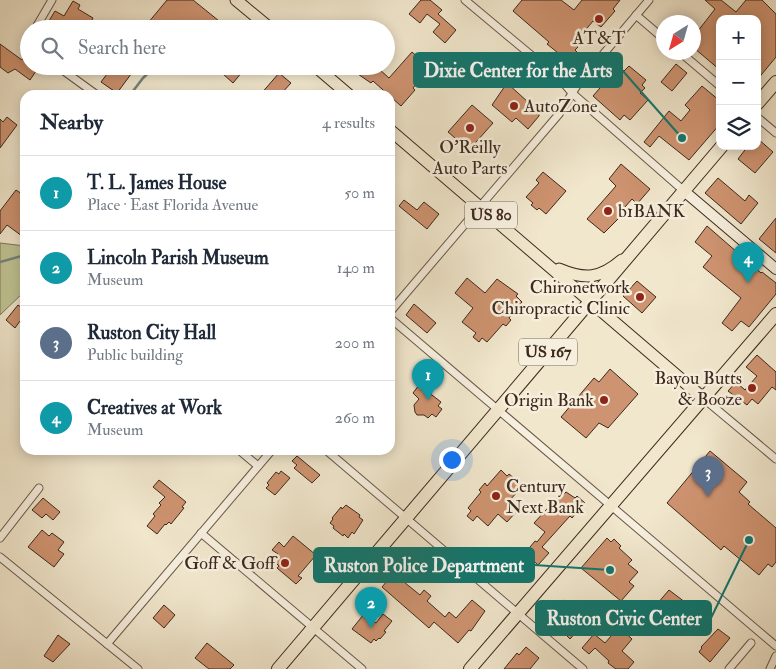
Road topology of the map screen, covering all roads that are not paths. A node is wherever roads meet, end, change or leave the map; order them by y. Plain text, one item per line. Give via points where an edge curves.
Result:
1 (52, 0) edge
2 (236, 0) edge
3 (465, 0) edge
4 (649, 0) edge
5 (636, 15) junction
6 (40, 20) edge
7 (260, 20) edge
8 (656, 32) edge
9 (689, 60) edge
10 (70, 75) edge
11 (326, 75) edge
12 (776, 82) edge
13 (716, 83) edge
14 (90, 90) edge
15 (343, 90) edge
16 (572, 93) junction
17 (761, 99) edge
18 (761, 120) edge
19 (776, 133) edge
20 (395, 134) edge
21 (719, 150) edge
22 (684, 191) junction
23 (480, 206) junction
24 (640, 243) junction
25 (549, 264) junction
26 (776, 269) edge
27 (590, 301) junction
28 (395, 306) edge
29 (776, 314) edge
30 (395, 322) edge
31 (703, 398) junction
32 (499, 409) junction
33 (245, 455) edge
34 (268, 455) edge
35 (332, 455) edge
36 (776, 459) edge
37 (258, 466) junction
38 (39, 488) dead end
39 (610, 505) junction
40 (406, 518) junction
41 (201, 533) junction
42 (0, 538) edge
43 (0, 557) edge
44 (518, 614) junction
45 (313, 627) junction
46 (751, 643) dead end
47 (107, 644) junction
48 (776, 646) edge
49 (776, 656) edge
50 (138, 669) edge
51 (278, 669) edge
52 (362, 669) edge
53 (470, 669) edge
54 (583, 669) edge
55 (729, 669) edge
56 (770, 669) edge

1 - 6 street
2 - 7 main road
3 - 16 street
4 - 5 street
5 - 8 street
5 - 16 street
9 - 13 street
10 - 14 street
11 - 15 main road
12 - 17 highway
16 - 22 street
16 - 23 street via 565,106
18 - 19 street
20 - 23 main road, US 80
21 - 22 highway
22 - 24 highway
22 - 26 main road
23 - 25 main road, US 80
23 - 28 street
24 - 25 main road via 617,264 593,277 571,274
24 - 27 highway
25 - 27 main road, US 80
27 - 31 main road, US 80
27 - 32 highway, US 167
29 - 31 highway
30 - 32 street
31 - 36 street
31 - 39 highway
32 - 39 street
32 - 40 highway, US 167
33 - 37 street
34 - 37 street
35 - 40 street
37 - 41 street
38 - 42 street
39 - 44 highway
39 - 48 street
40 - 44 street
40 - 45 highway, US 167
41 - 45 street
41 - 47 street
43 - 47 street
44 - 53 highway
44 - 54 street
45 - 51 highway, US 167
45 - 52 street
46 - 55 street
47 - 50 street
49 - 56 street

